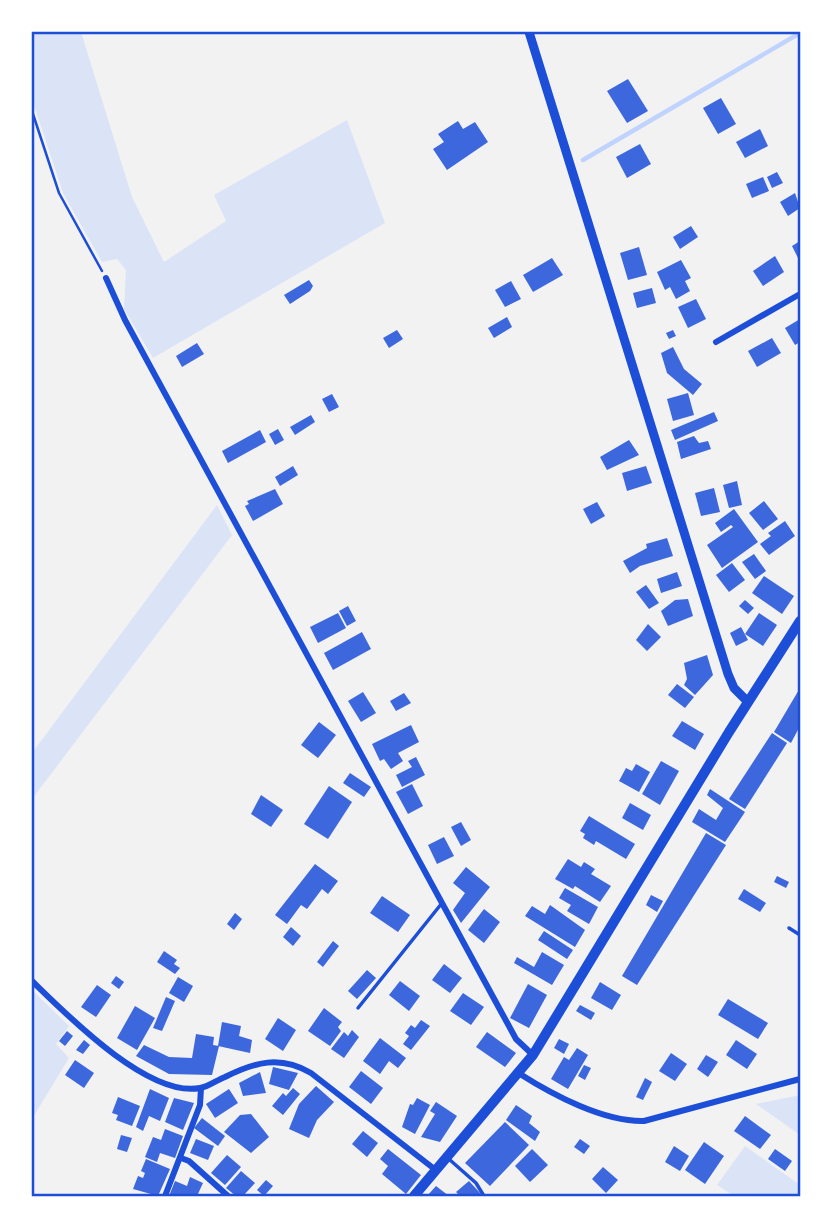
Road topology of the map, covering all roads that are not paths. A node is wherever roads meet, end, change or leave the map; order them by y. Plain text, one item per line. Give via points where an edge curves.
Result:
1 (529, 32) edge
2 (106, 278) road end
3 (800, 294) edge
4 (716, 342) dead end
5 (800, 621) edge
6 (748, 702) junction
7 (442, 903) junction
8 (789, 928) dead end
9 (800, 934) edge
10 (32, 981) edge
11 (359, 1008) dead end
12 (533, 1055) junction
13 (520, 1074) junction
14 (800, 1079) edge
15 (201, 1088) junction
16 (181, 1158) junction
17 (448, 1158) junction
18 (437, 1171) junction
19 (165, 1196) edge
20 (228, 1196) edge
21 (414, 1196) edge
22 (484, 1196) edge

1 - 6 main road via 728,674
2 - 7 street
3 - 4 street
5 - 6 main road
6 - 12 main road
7 - 11 lane
7 - 12 street via 516,1039
8 - 9 lane
10 - 15 street via 113,1054 162,1081
12 - 13 main road
13 - 14 street via 596,1113 624,1121 644,1121
13 - 17 main road
15 - 16 street via 200,1105
15 - 18 street via 259,1062 295,1064
16 - 19 street
16 - 20 street
17 - 18 main road
17 - 22 lane
18 - 21 main road

